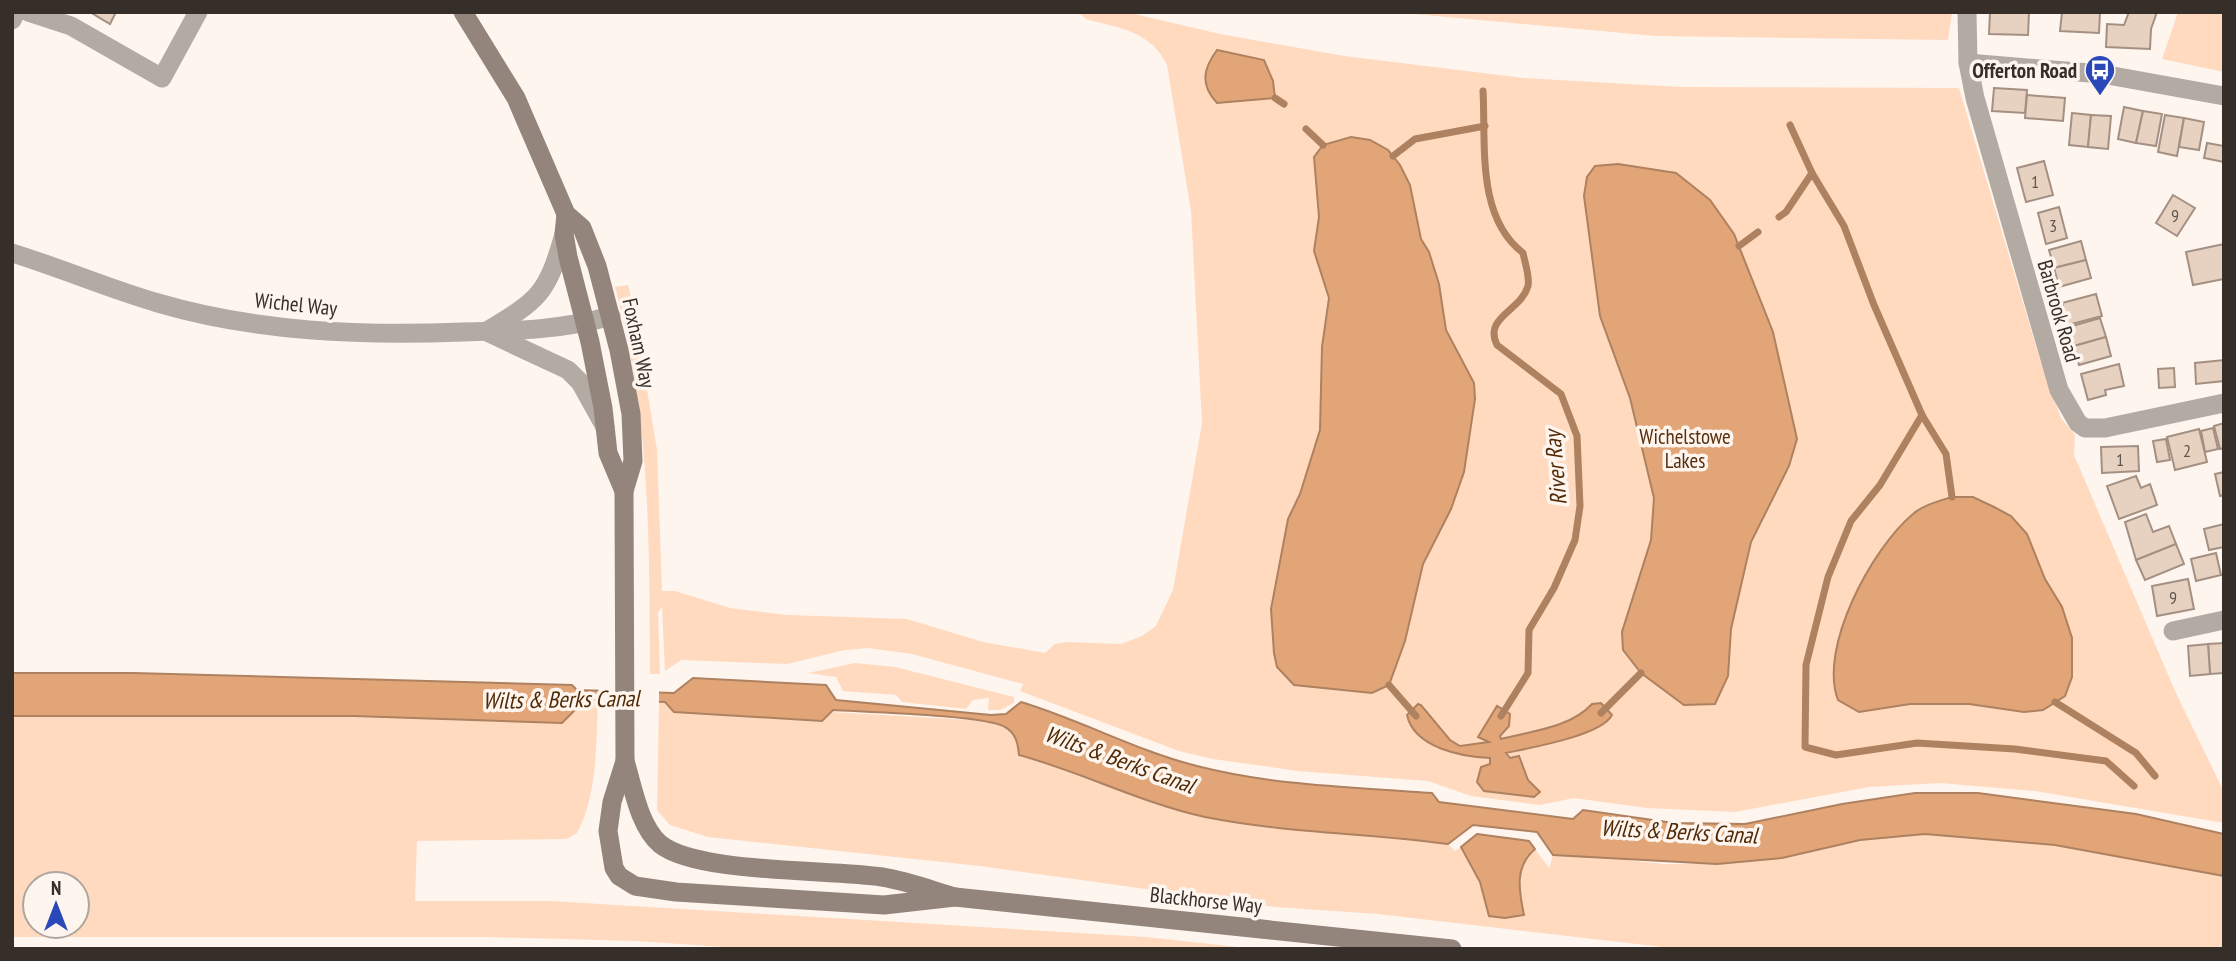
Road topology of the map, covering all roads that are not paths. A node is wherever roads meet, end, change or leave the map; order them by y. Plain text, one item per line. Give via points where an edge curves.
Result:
1 (16, 12) edge
2 (28, 12) edge
3 (198, 12) edge
4 (463, 12) edge
5 (1968, 12) edge
6 (12, 20) edge
7 (1968, 63) junction
8 (2224, 96) edge
9 (565, 224) junction
10 (12, 253) edge
11 (611, 316) junction
12 (586, 322) junction
13 (486, 332) junction
14 (2224, 403) edge
15 (605, 428) junction
16 (624, 491) junction
17 (2224, 620) edge
18 (2173, 631) dead end
19 (625, 761) junction
20 (677, 853) joint
21 (635, 886) joint
22 (955, 897) junction
23 (1452, 949) edge

1 - 6 street
2 - 3 street via 71,26 162,78
4 - 9 main road, Foxham Way via 516,98
5 - 7 street, Barbrook Road
7 - 8 street via 2102,74
7 - 14 street, Barbrook Road via 2048,357 2072,417 2085,428 2105,428
9 - 11 main road, Foxham Way via 582,228
9 - 12 main road, Foxham Way
9 - 13 street via 556,267 546,286
10 - 13 street, Wichel Way via 157,303 233,320 353,332
11 - 12 street, Wichel Way
11 - 16 main road, Foxham Way via 632,428 633,461
12 - 13 street, Wichel Way
12 - 15 main road, Foxham Way
13 - 15 street via 568,370 580,382
15 - 16 main road, Foxham Way via 608,453
16 - 19 main road, Foxham Way
17 - 18 street
19 - 20 main road, Foxham Way via 649,830 661,845
19 - 21 main road, Foxham Way via 608,831 610,853 620,876
20 - 22 main road, Blackhorse Way via 747,866 883,877
21 - 22 main road, Blackhorse Way via 884,905
22 - 23 main road, Blackhorse Way

